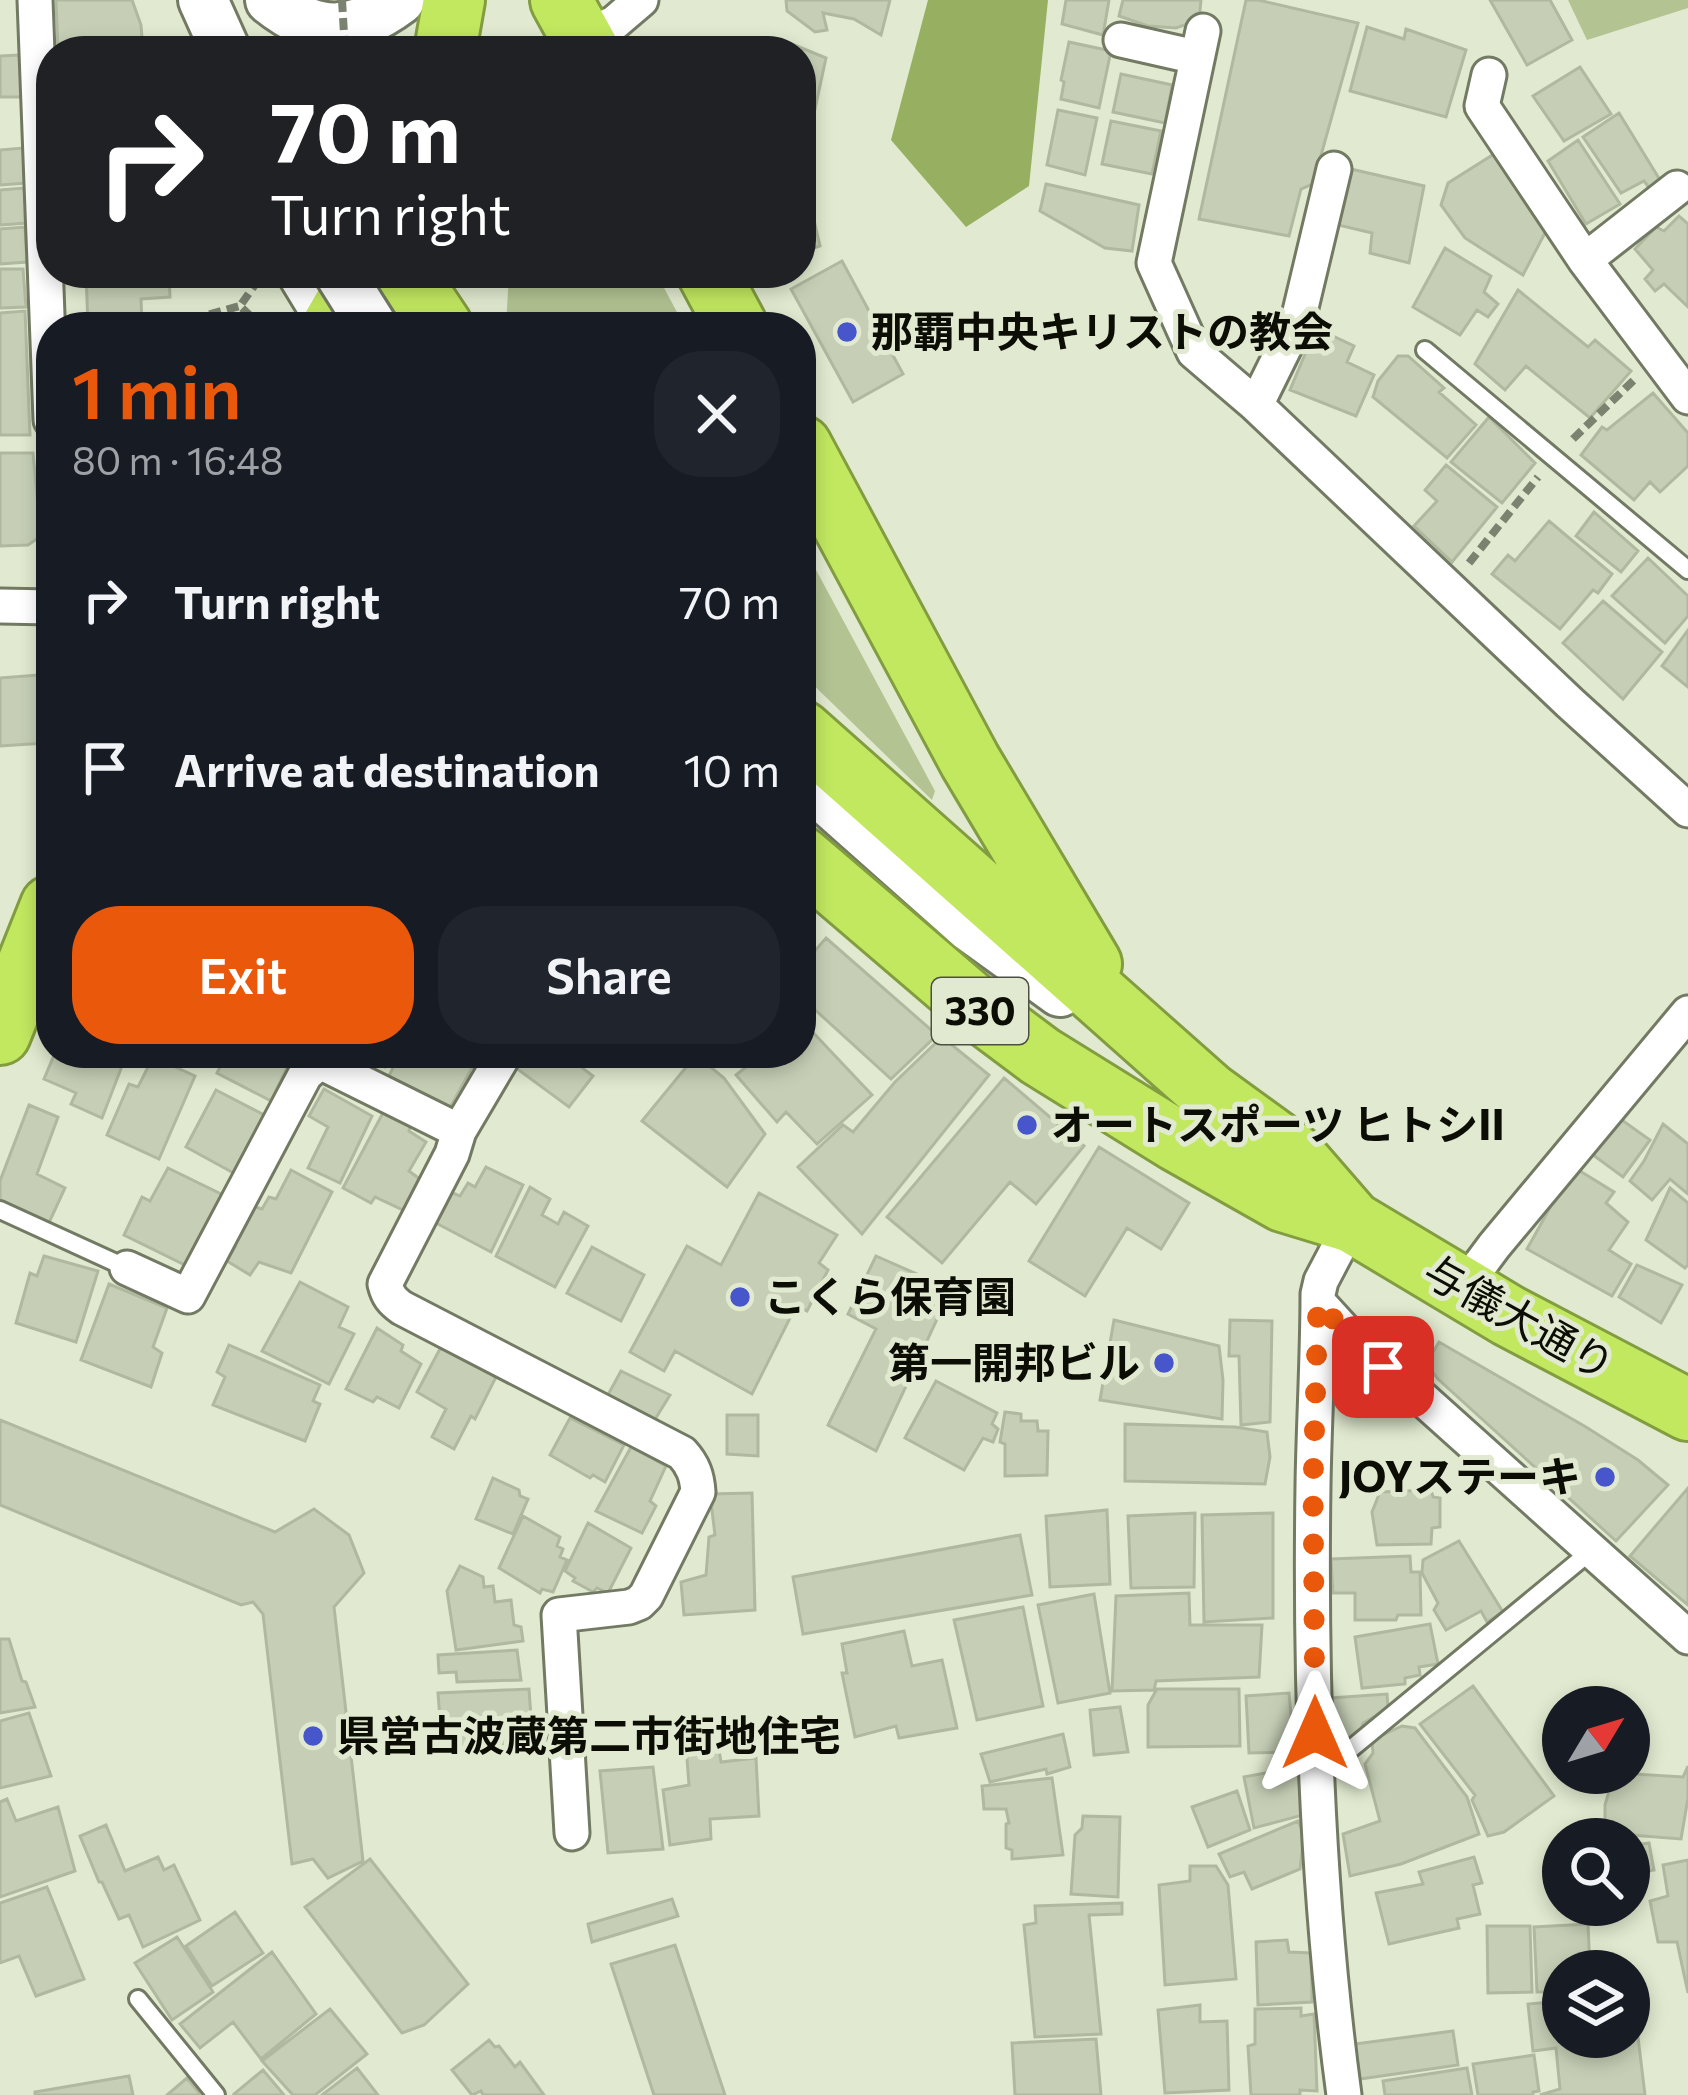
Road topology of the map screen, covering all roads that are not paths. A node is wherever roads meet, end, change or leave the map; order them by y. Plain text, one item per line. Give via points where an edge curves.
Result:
1 (35, 0) edge
2 (170, 0) edge
3 (203, 0) edge
4 (227, 0) edge
5 (268, 0) edge
6 (400, 0) edge
7 (454, 0) edge
8 (641, 0) edge
9 (577, 30) edge
10 (36, 36) edge
11 (186, 36) edge
12 (219, 36) edge
13 (243, 36) edge
14 (281, 36) edge
15 (448, 36) edge
16 (1121, 40) dead end
17 (1490, 75) dead end
18 (1334, 169) dead end
19 (1677, 188) dead end
20 (1585, 260) junction
21 (1425, 350) dead end
22 (1688, 397) edge
23 (1256, 405) junction
24 (816, 474) edge
25 (1688, 570) edge
26 (0, 606) edge
27 (36, 607) edge
28 (816, 745) edge
29 (970, 761) junction
30 (816, 790) edge
31 (1688, 810) edge
32 (816, 818) edge
33 (919, 838) junction
34 (816, 870) edge
35 (36, 944) edge
36 (1688, 1013) edge
37 (1121, 1016) junction
38 (0, 1034) edge
39 (313, 1068) edge
40 (332, 1068) edge
41 (496, 1068) edge
42 (1193, 1117) junction
43 (459, 1131) junction
44 (0, 1210) edge
45 (1352, 1222) junction
46 (128, 1268) joint
47 (1462, 1289) junction
48 (1318, 1302) junction
49 (1681, 1394) edge
50 (1591, 1551) junction
51 (1688, 1637) edge
52 (1317, 1776) junction
53 (572, 1833) dead end
54 (138, 1999) dead end
55 (216, 2095) edge
56 (1344, 2095) edge

1 - 10 street
2 - 11 main road
3 - 12 main road
4 - 13 main road
5 - 6 main road via 331,28 360,24
5 - 14 main road
7 - 15 highway
8 - 9 street via 614,23
16 - 23 street via 1200,44 1154,263 1194,352
17 - 20 street via 1482,106
18 - 23 street via 1298,320
19 - 20 street
20 - 22 street
21 - 25 lane
23 - 31 street
24 - 29 highway, 330
26 - 27 street
28 - 33 highway, 330
29 - 33 highway, 330 via 986,808 982,831 957,848
29 - 37 highway, 330
30 - 42 main road via 970,928 1088,1012
32 - 42 main road via 997,987
33 - 37 highway, 330
34 - 42 highway, 330 via 1040,1055
35 - 38 highway
36 - 47 street
37 - 42 highway, 330
39 - 46 street via 188,1296
40 - 43 street
41 - 43 street
42 - 45 highway, 与儀大通り / 330 via 1283,1201
43 - 53 street via 385,1284 391,1300 682,1453 697,1481 639,1603 559,1615
44 - 46 lane
45 - 47 highway, 与儀大通り / 330
45 - 48 street
47 - 49 highway, 与儀大通り / 330
48 - 50 street via 1360,1349
48 - 52 street
50 - 51 street
50 - 52 lane
52 - 56 street
54 - 55 lane

